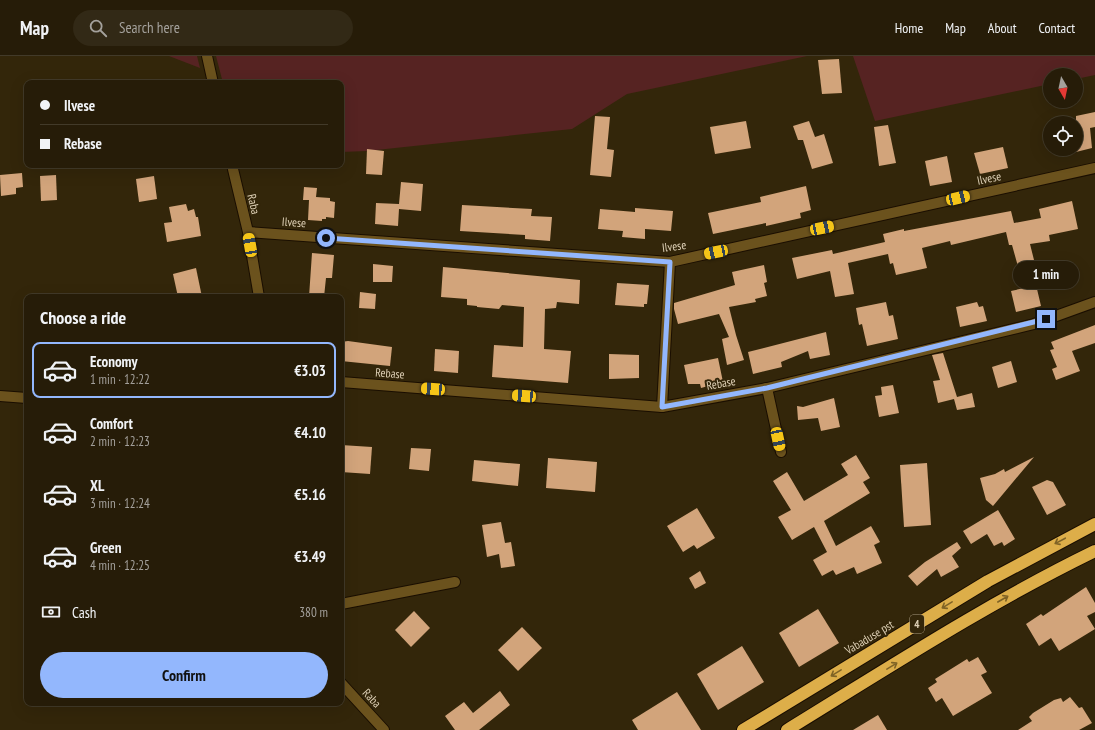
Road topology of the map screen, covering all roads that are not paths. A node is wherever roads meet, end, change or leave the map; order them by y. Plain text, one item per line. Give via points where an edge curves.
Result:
1 (207, 56) edge
2 (212, 80) edge
3 (233, 168) edge
4 (1095, 168) edge
5 (248, 232) junction
6 (670, 262) junction
7 (258, 294) edge
8 (1095, 302) edge
9 (344, 382) edge
10 (767, 388) junction
11 (0, 396) edge
12 (24, 398) edge
13 (662, 407) junction
14 (781, 452) dead end
15 (1095, 524) edge
16 (1095, 551) edge
17 (455, 582) dead end
18 (344, 603) edge
19 (344, 686) edge
20 (384, 730) edge
21 (743, 730) edge
22 (787, 730) edge

1 - 2 street
3 - 5 street, Raba
4 - 6 street, Ilvese
5 - 6 street, Ilvese
5 - 7 street, Raba
6 - 13 street
8 - 10 street, Rebase via 1034,324
9 - 13 street, Rebase
10 - 13 street, Rebase
10 - 14 street
11 - 12 street
15 -> 21 highway, Vabaduse pst / 4 via 988,581
22 -> 16 highway, 4 via 953,628 1048,574
17 - 18 street
19 - 20 street, Raba

